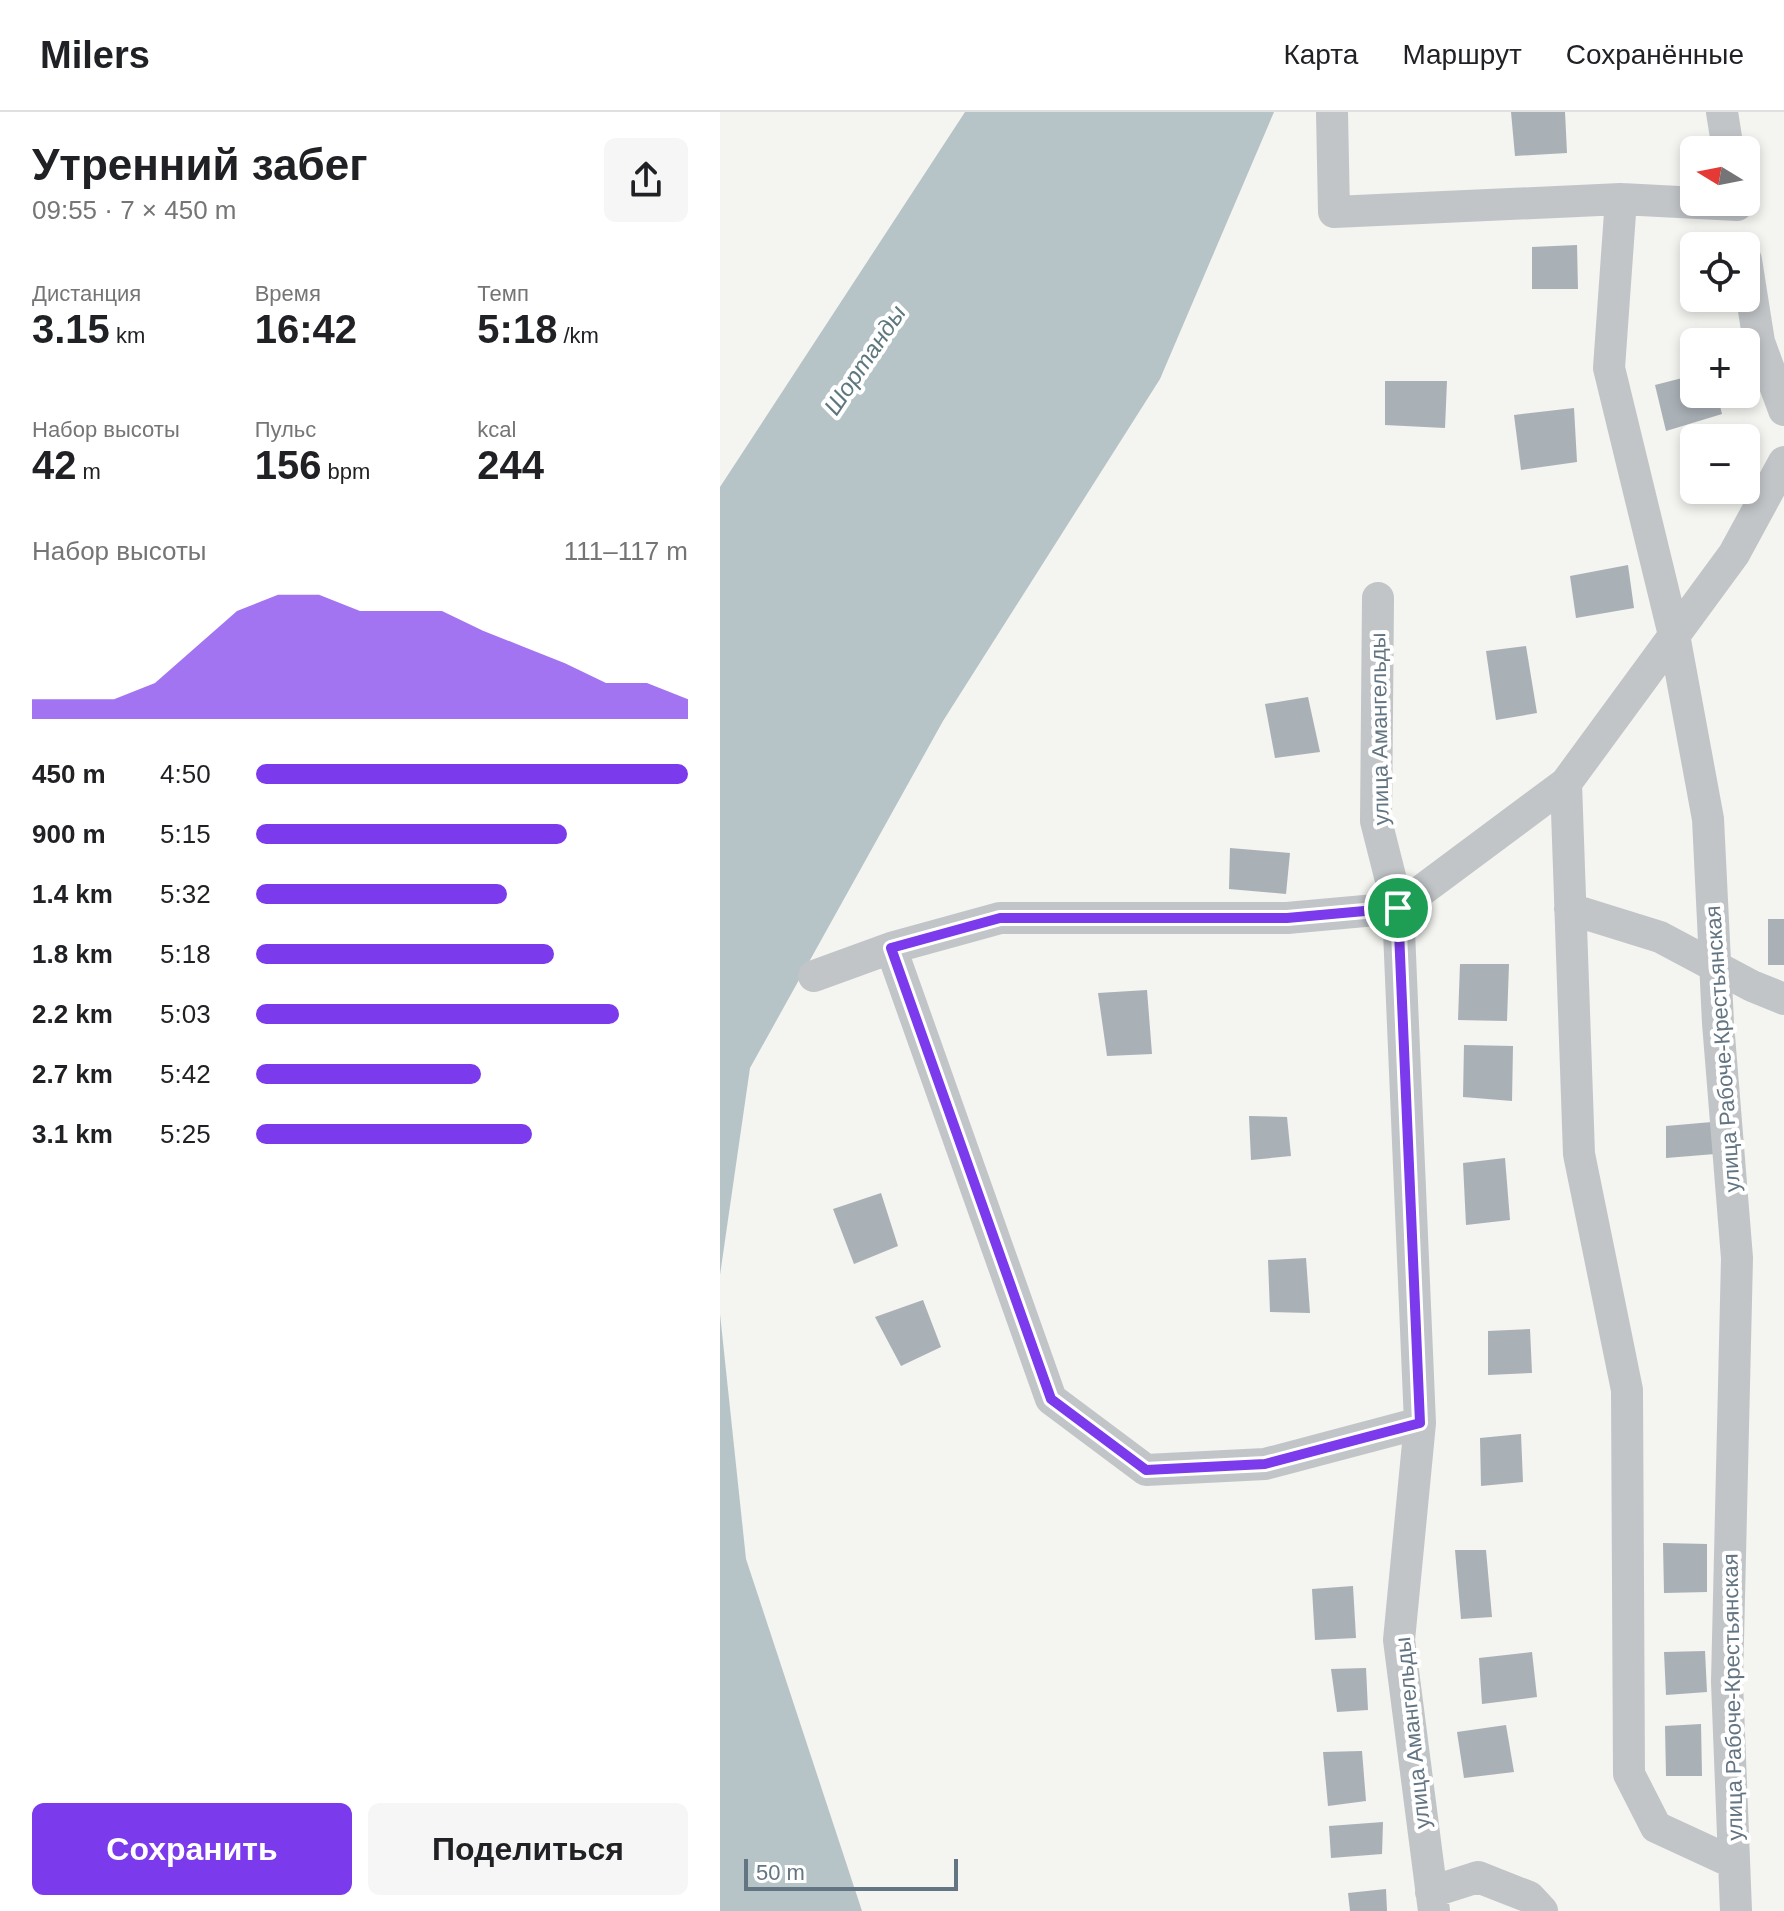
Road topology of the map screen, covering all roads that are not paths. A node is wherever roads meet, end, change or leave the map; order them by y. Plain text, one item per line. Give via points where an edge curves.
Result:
1 (1332, 112) edge
2 (1722, 112) edge
3 (1726, 136) edge
4 (1621, 199) junction
5 (1680, 202) edge
6 (1754, 312) edge
7 (1784, 410) edge
8 (1784, 462) edge
9 (1378, 598) dead end
10 (1674, 635) junction
11 (1566, 783) junction
12 (1398, 908) junction
13 (1570, 909) junction
14 (891, 948) junction
15 (1716, 966) junction
16 (814, 976) dead end
17 (1784, 999) edge
18 (1420, 1423) junction
19 (1734, 1863) junction
20 (1433, 1902) edge
21 (1542, 1911) edge
22 (1736, 1911) edge

1 - 4 street via 1334,212
2 - 3 street
4 - 5 street
4 - 10 street, улица Рабоче-Крестьянская via 1609,368
6 - 7 street via 1759,342
8 - 10 street via 1734,554
9 - 12 street, улица Амангельды via 1376,821
10 - 11 street
10 - 15 street, улица Рабоче-Крестьянская via 1708,819
11 - 12 street
11 - 13 street
12 - 14 street via 1287,918 1000,918
12 - 18 street, улица Амангельды
13 - 15 street via 1660,937
13 - 19 street via 1579,1154 1627,1390 1629,1774 1656,1827
14 - 16 street
14 - 18 street via 1051,1399 1146,1470 1265,1464
15 - 17 street
15 - 19 street, улица Рабоче-Крестьянская via 1737,1258 1727,1682
18 - 20 street, улица Амангельды via 1399,1640
19 - 22 street, улица Рабоче-Крестьянская
20 - 21 street via 1478,1877 1529,1897

